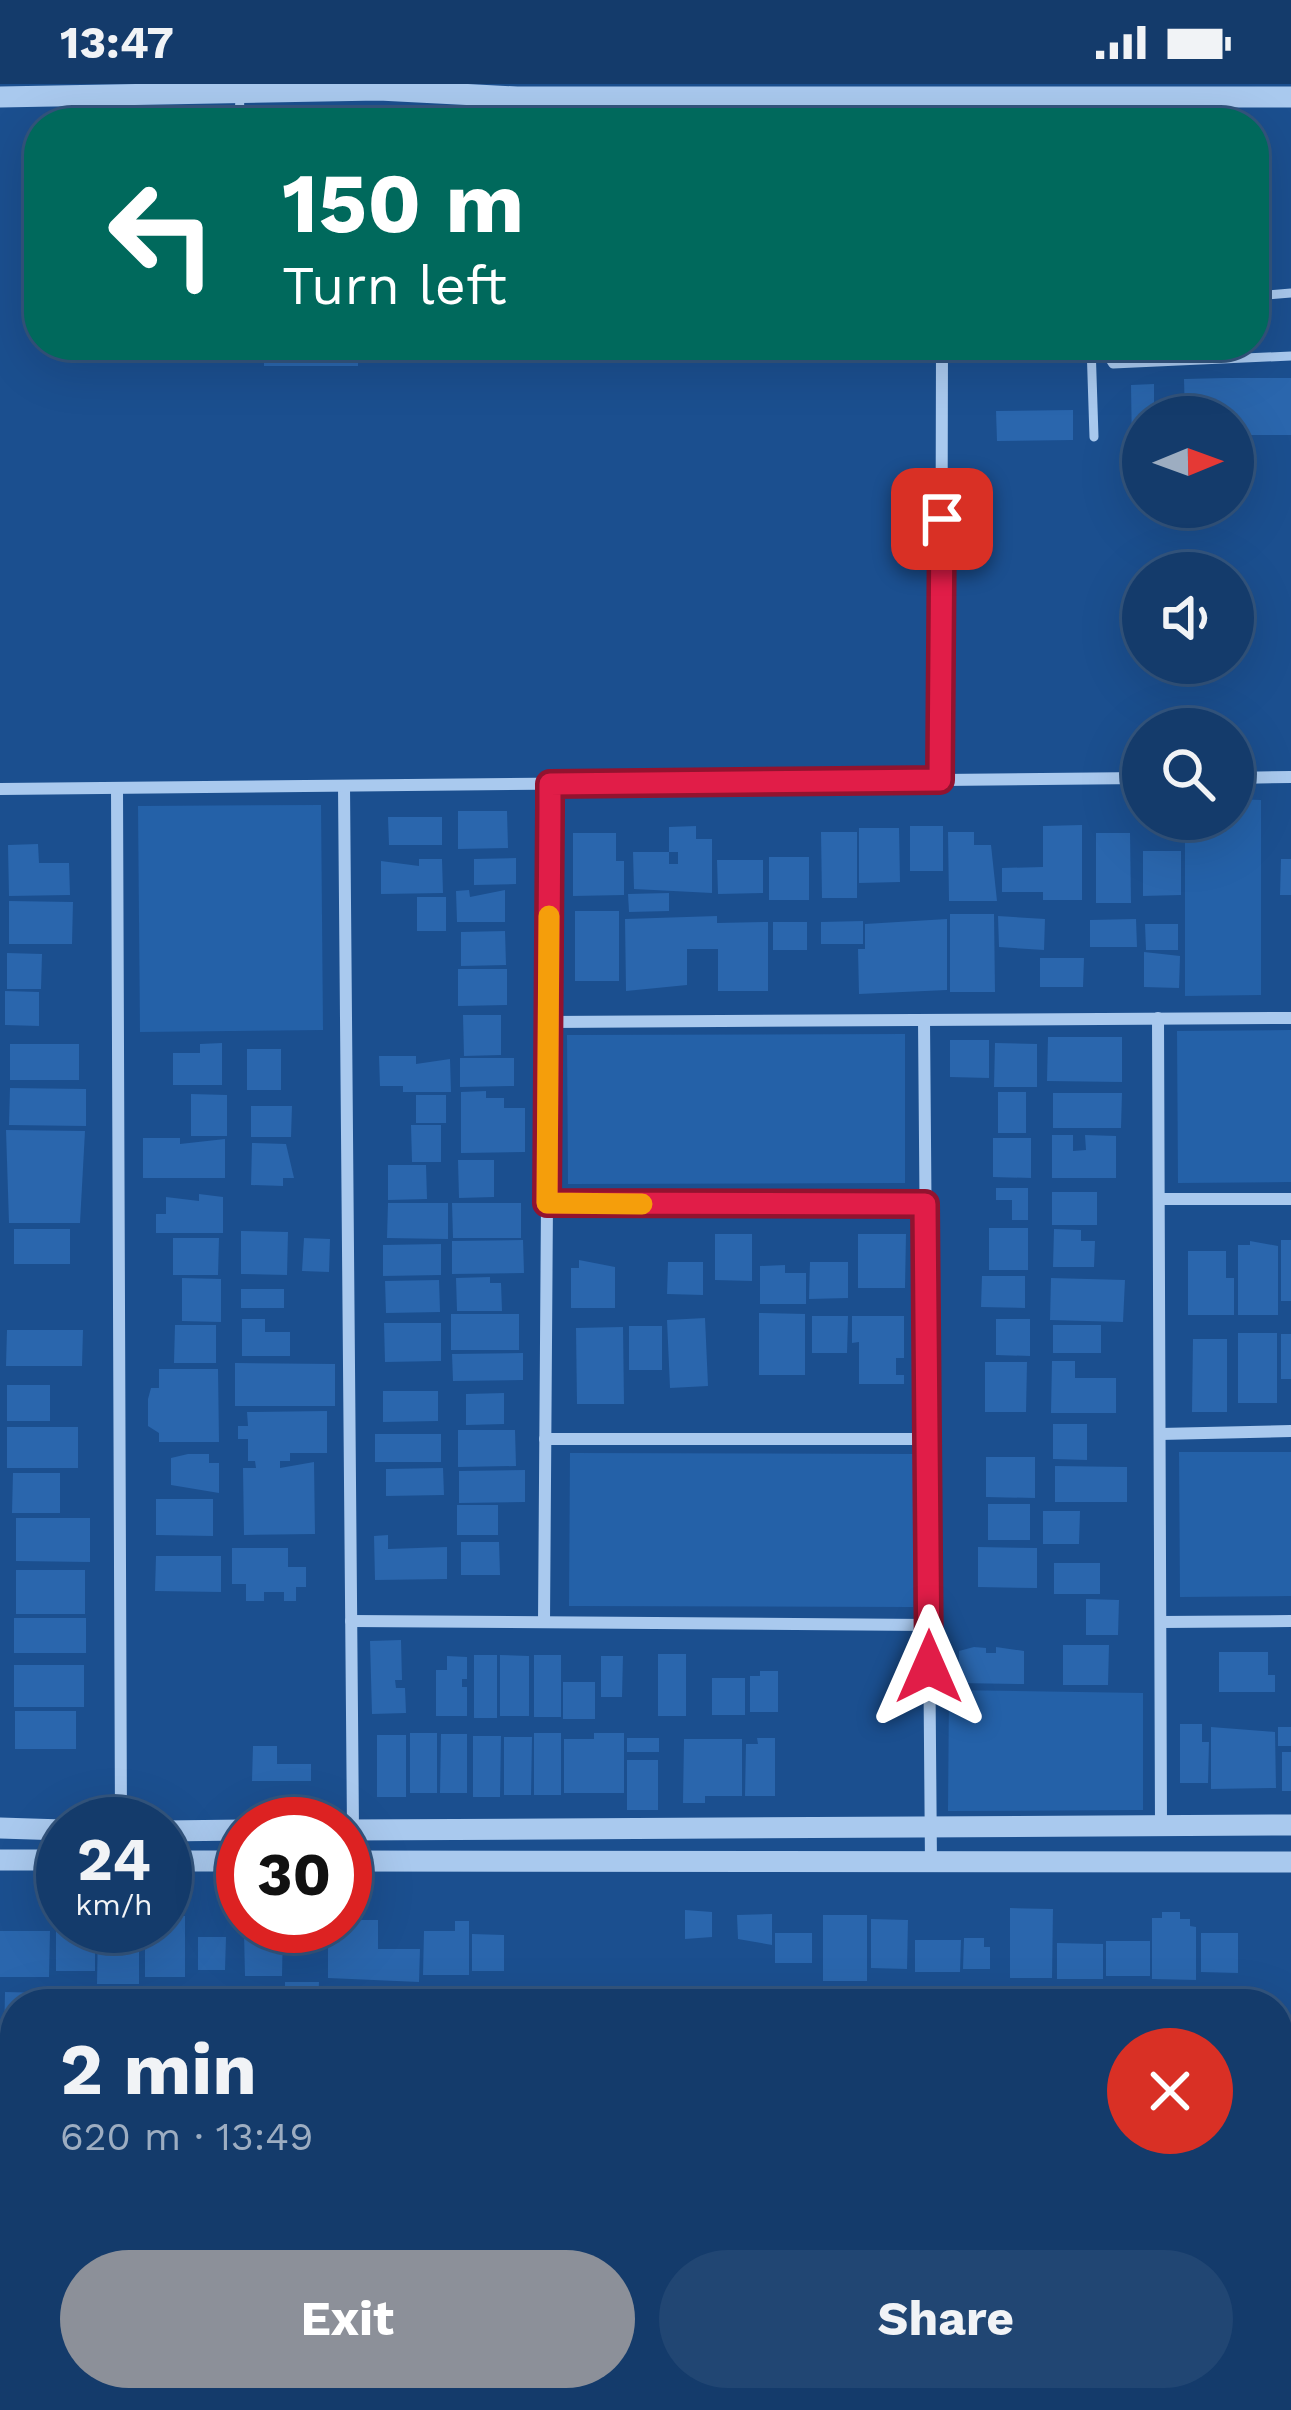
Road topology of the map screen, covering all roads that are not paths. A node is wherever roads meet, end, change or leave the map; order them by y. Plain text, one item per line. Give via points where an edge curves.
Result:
1 (1242, 90) edge
2 (239, 94) junction
3 (0, 97) edge
4 (517, 97) junction
5 (1291, 97) edge
6 (943, 99) junction
7 (1089, 99) junction
8 (1143, 99) junction
9 (239, 108) edge
10 (517, 108) edge
11 (943, 108) edge
12 (1089, 108) edge
13 (1143, 108) edge
14 (942, 360) edge
15 (1091, 360) edge
16 (1110, 360) edge
17 (1202, 360) edge
18 (1094, 437) dead end
19 (1291, 777) edge
20 (1122, 778) edge
21 (1254, 778) edge
22 (940, 780) junction
23 (550, 784) junction
24 (344, 786) junction
25 (118, 788) junction
26 (0, 789) edge
27 (1158, 1018) junction
28 (1291, 1018) edge
29 (924, 1020) junction
30 (548, 1022) junction
31 (1159, 1199) junction
32 (1291, 1199) edge
33 (547, 1203) junction
34 (925, 1204) junction
35 (1291, 1431) edge
36 (1160, 1434) junction
37 (927, 1438) junction
38 (545, 1439) junction
39 (351, 1621) junction
40 (1291, 1621) edge
41 (544, 1622) junction
42 (1161, 1622) junction
43 (929, 1625) junction
44 (121, 1797) edge
45 (349, 1797) edge
46 (1291, 1825) edge
47 (1162, 1826) junction
48 (930, 1827) junction
49 (0, 1828) edge
50 (36, 1829) edge
51 (372, 1830) edge
52 (0, 1860) edge
53 (36, 1860) edge
54 (372, 1862) edge
55 (1291, 1862) edge
56 (931, 1864) junction

1 - 5 street
1 - 8 street
2 - 3 street
2 - 4 street
2 - 9 lane
4 - 6 street
4 - 10 lane
6 - 7 street
6 - 11 street
7 - 8 street
7 - 12 lane
8 - 13 lane
14 - 22 street
15 - 18 lane
16 - 17 lane
19 - 21 street
20 - 22 street
22 - 23 street
23 - 24 street
23 - 30 street
24 - 25 street
24 - 39 street
25 - 26 street
25 - 44 street
27 - 28 street
27 - 29 street
27 - 31 street
29 - 30 street
29 - 34 street
30 - 33 street
31 - 32 street
31 - 36 street
33 - 34 street
33 - 38 street
34 - 37 street
35 - 36 street
36 - 42 street
37 - 38 street
37 - 43 street
38 - 41 street
39 - 41 street
39 - 45 street
40 - 42 street
41 - 43 street
42 - 47 street
43 - 48 street
46 - 47 street
47 - 48 street
48 - 51 street
48 - 56 street
49 - 50 street
52 - 53 street
54 - 56 street
55 - 56 street

